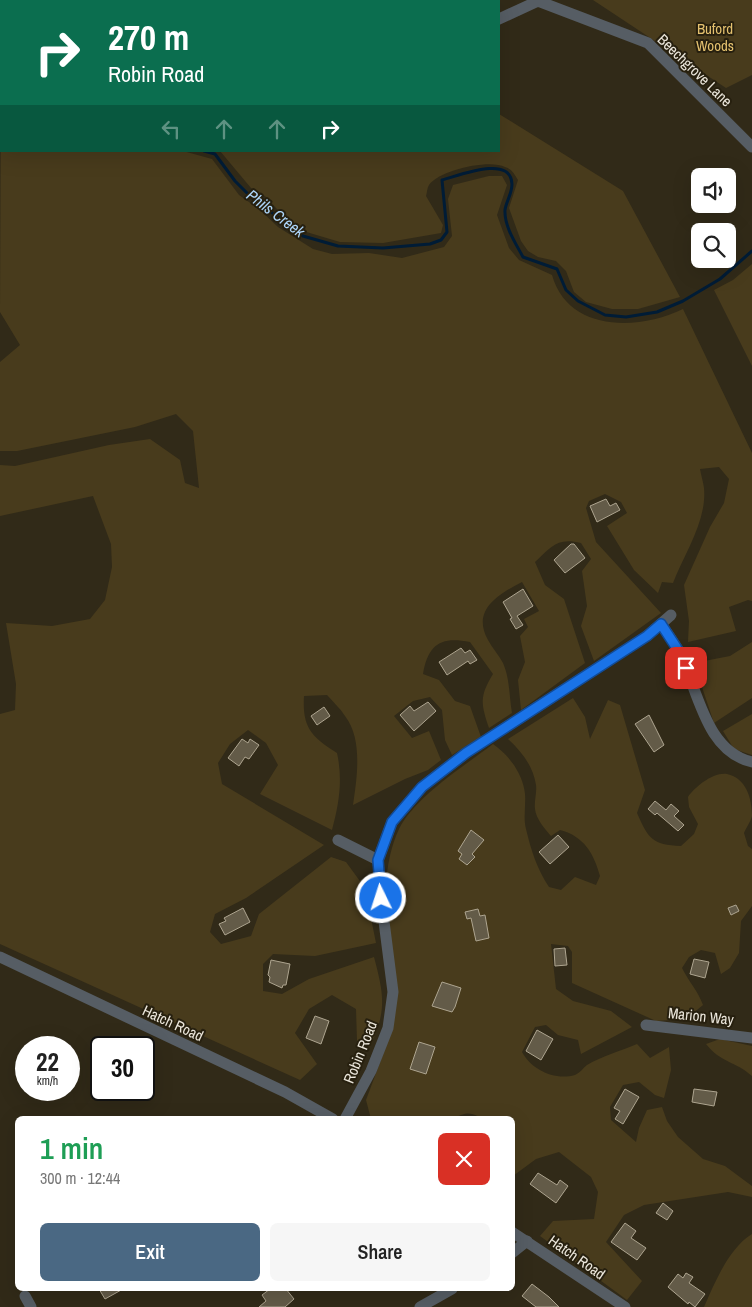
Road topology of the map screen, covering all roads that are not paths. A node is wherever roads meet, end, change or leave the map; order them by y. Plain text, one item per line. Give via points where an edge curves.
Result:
1 (500, 19) edge
2 (752, 147) edge
3 (671, 615) dead end
4 (661, 624) junction
5 (752, 762) edge
6 (338, 840) dead end
7 (378, 860) junction
8 (0, 957) edge
9 (646, 1025) dead end
10 (752, 1038) edge
11 (328, 1116) edge
12 (347, 1116) edge
13 (515, 1234) edge
14 (526, 1241) junction
15 (515, 1250) edge
16 (448, 1291) edge
17 (25, 1296) dead end
18 (31, 1307) edge
19 (420, 1307) edge
20 (625, 1307) edge

1 - 2 street, Beechgrove Lane via 538,0 648,43
3 - 4 street, Robin Road
4 - 5 street via 678,650 713,730 731,753
4 - 7 street, Robin Road via 466,753 422,787 392,822
6 - 7 street
7 - 12 street, Robin Road via 393,992 388,1028 371,1071
8 - 11 street, Hatch Road via 285,1092
9 - 10 street, Marion Way
13 - 14 street, Hatch Road
14 - 15 street
14 - 20 street, Hatch Road
16 - 19 street
17 - 18 street

